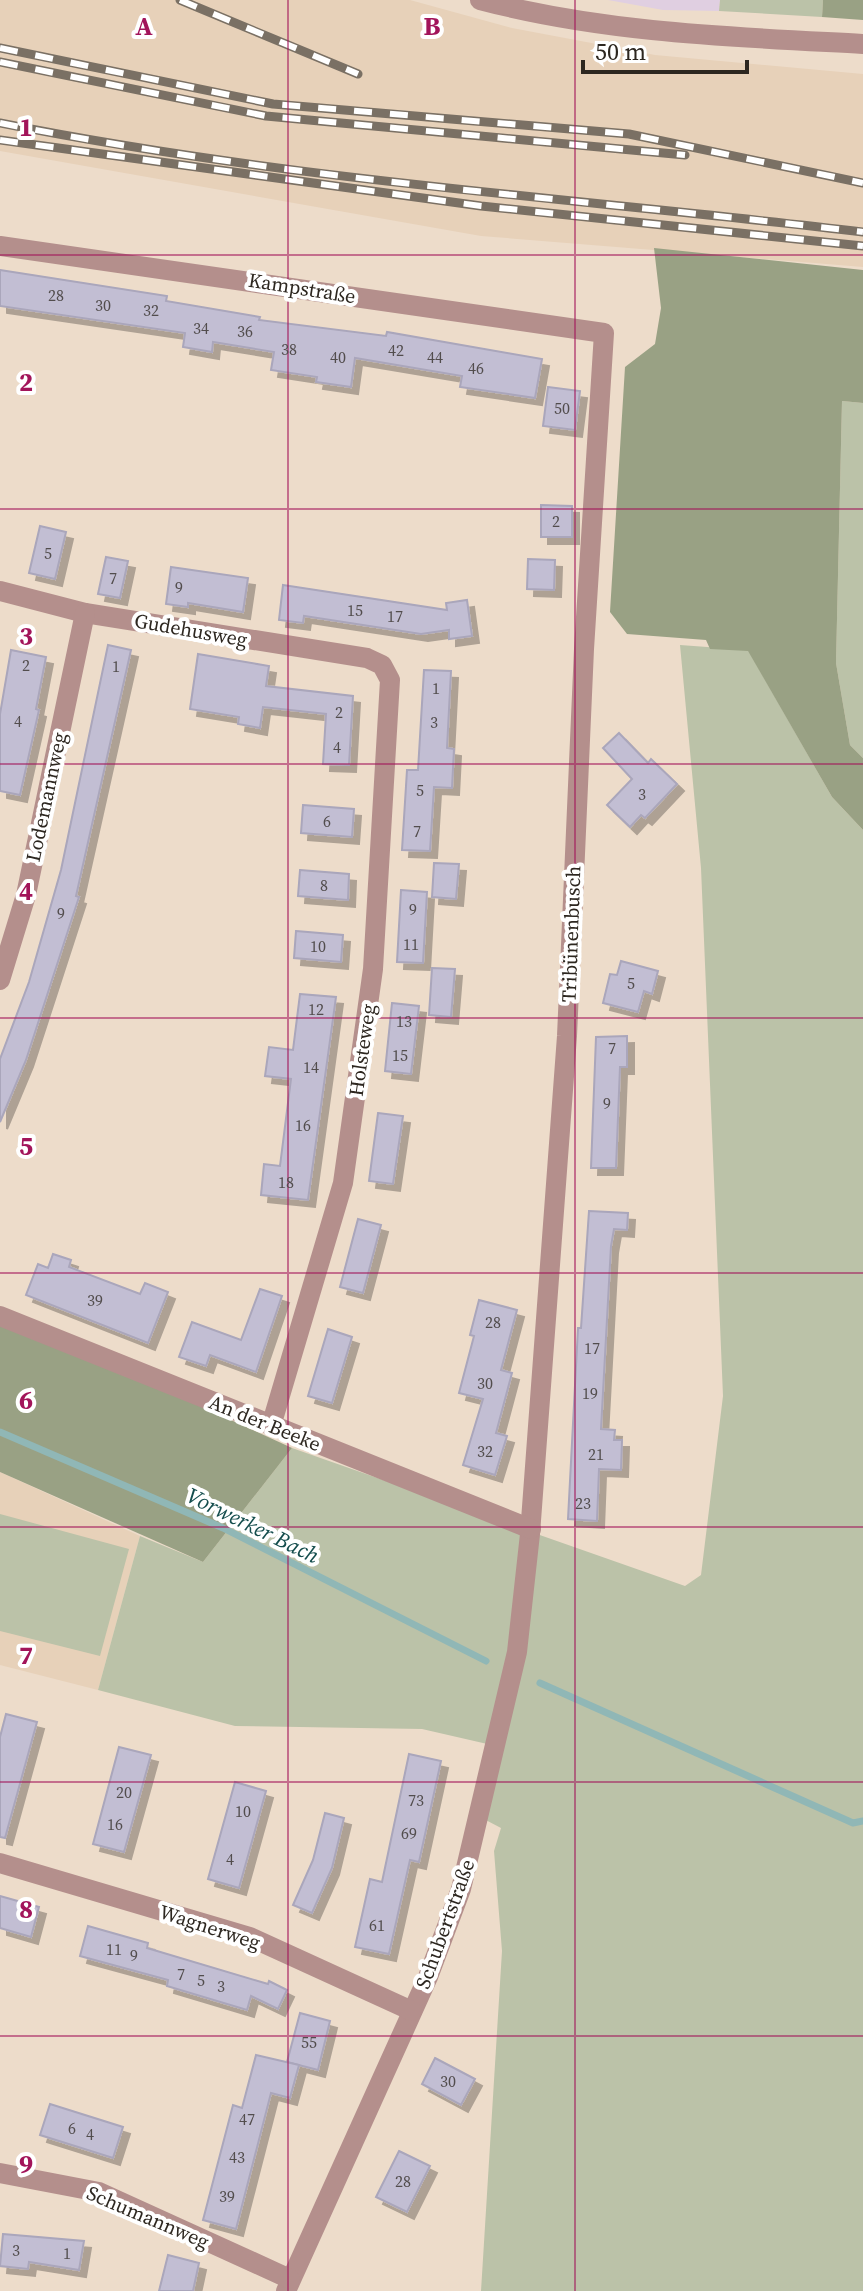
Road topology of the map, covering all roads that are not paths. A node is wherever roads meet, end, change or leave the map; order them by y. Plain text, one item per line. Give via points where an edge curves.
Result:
1 (480, 0) edge
2 (863, 44) edge
3 (0, 246) edge
4 (604, 333) joint
5 (0, 591) edge
6 (85, 613) junction
7 (382, 665) joint
8 (0, 980) edge
9 (0, 1316) edge
10 (271, 1426) junction
11 (530, 1531) junction
12 (0, 1863) edge
13 (412, 2011) junction
14 (0, 2173) edge
15 (288, 2285) edge

1 - 2 street via 653,32
3 - 4 street, Kampstraße
4 - 11 street, Tribünenbusch via 567,1036
5 - 6 street, Gudehusweg
6 - 7 street, Gudehusweg via 367,658
6 - 8 street, Lodemannweg via 26,895
7 - 10 street, Holsteweg via 390,680 373,969 343,1183
9 - 10 street, An der Beeke
10 - 11 street, An der Beeke
11 - 13 street, Schubertstraße via 517,1652 480,1817 461,1889
12 - 13 street, Wagnerweg via 250,1937
13 - 15 street, Schubertstraße
14 - 15 street, Schumannweg via 99,2192

